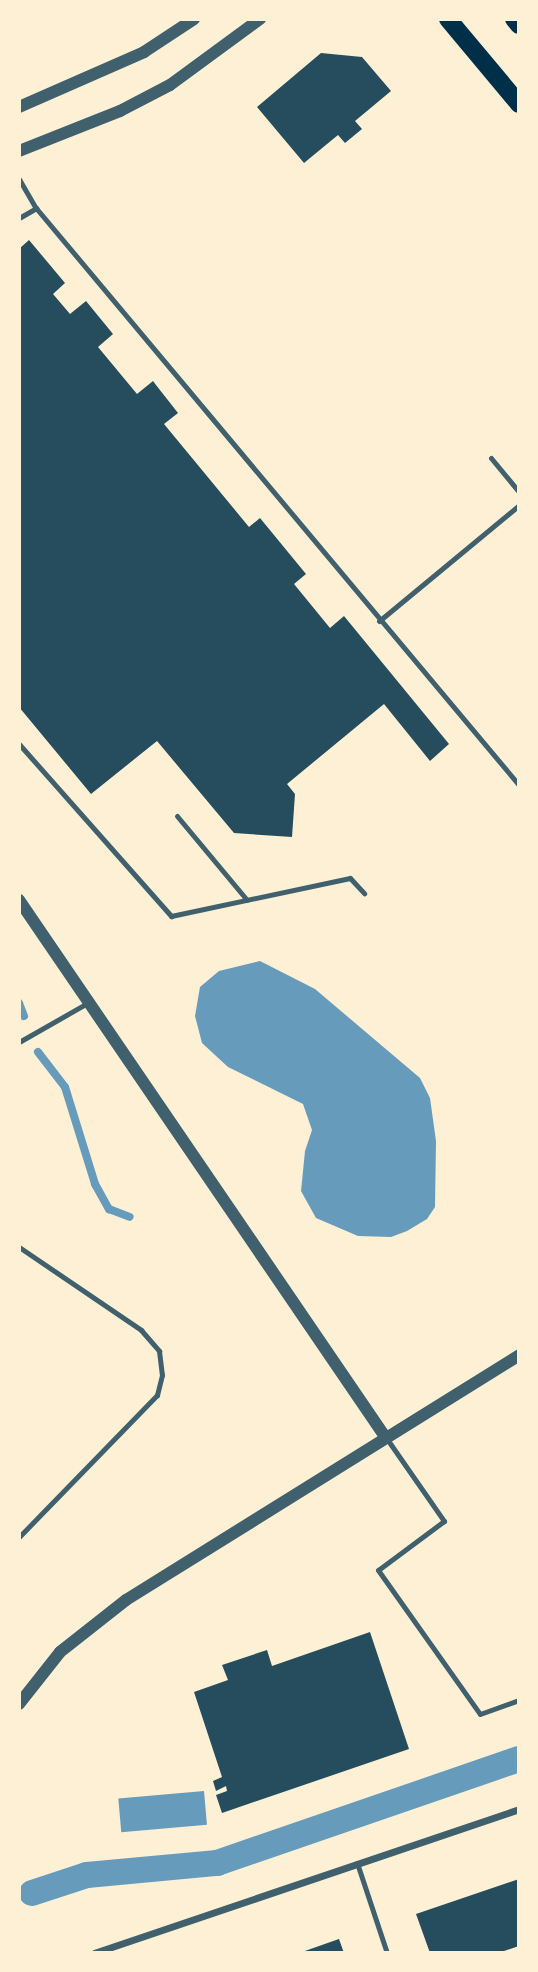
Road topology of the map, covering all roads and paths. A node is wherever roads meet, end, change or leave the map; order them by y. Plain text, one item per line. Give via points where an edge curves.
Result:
1 (194, 19) edge
2 (260, 19) edge
3 (448, 19) edge
4 (514, 19) edge
5 (519, 25) edge
6 (519, 104) edge
7 (19, 107) edge
8 (19, 151) edge
9 (19, 179) edge
10 (36, 208) junction
11 (19, 218) edge
12 (491, 458) dead end
13 (519, 492) edge
14 (519, 505) edge
15 (379, 621) junction
16 (19, 744) edge
17 (519, 785) edge
18 (177, 816) dead end
19 (364, 893) dead end
20 (19, 900) edge
21 (247, 900) junction
22 (89, 1002) junction
23 (19, 1042) edge
24 (19, 1247) edge
25 (519, 1354) edge
26 (386, 1438) junction
27 (19, 1537) edge
28 (519, 1700) edge
29 (19, 1704) edge
30 (519, 1809) edge
31 (357, 1863) junction
32 (94, 1953) edge
33 (387, 1953) edge

1 - 7 street via 144,52
2 - 8 street via 170,85 120,111
3 - 6 main road
4 - 5 main road
9 - 10 lane
10 - 11 lane
10 - 15 lane
12 - 13 lane
14 - 15 lane
15 - 17 lane
16 - 21 lane via 171,916
18 - 21 lane
19 - 21 lane via 350,878
20 - 22 street
22 - 23 lane
22 - 26 street
24 - 27 lane via 141,1330 162,1361 157,1395
25 - 26 street
26 - 28 lane via 444,1521 379,1570 480,1714
26 - 29 street via 91,1626 60,1652
30 - 31 street
31 - 32 street
31 - 33 lane

